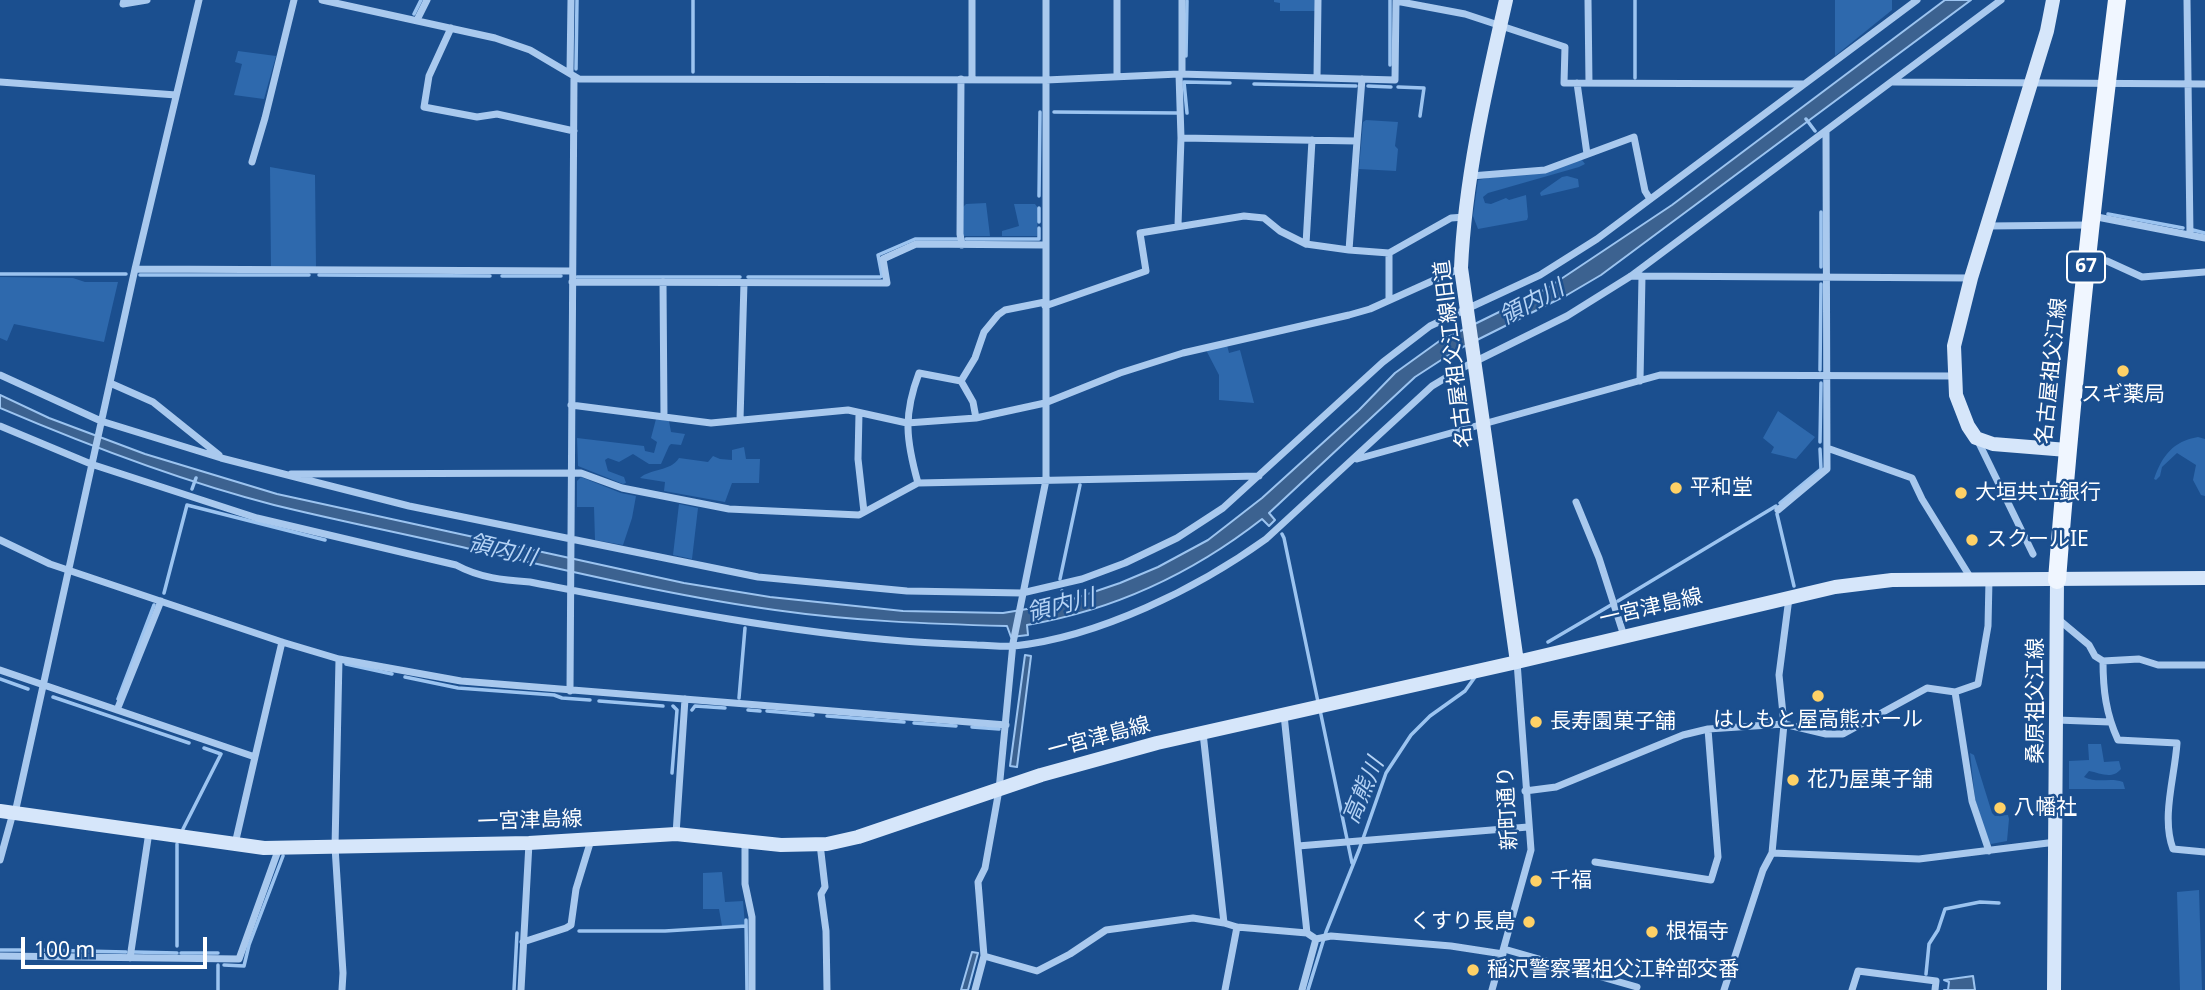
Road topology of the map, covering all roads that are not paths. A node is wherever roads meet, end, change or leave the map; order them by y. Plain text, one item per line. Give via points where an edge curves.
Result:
1 (124, 0) edge
2 (148, 0) edge
3 (199, 0) edge
4 (294, 0) edge
5 (322, 0) edge
6 (426, 0) edge
7 (571, 0) edge
8 (972, 0) edge
9 (1046, 0) edge
10 (1117, 0) edge
11 (1182, 0) edge
12 (1318, 0) edge
13 (1506, 0) edge
14 (1588, 0) edge
15 (1917, 0) edge
16 (2001, 0) edge
17 (2053, 0) edge
18 (2117, 0) edge
19 (2187, 0) edge
20 (1396, 1) edge
21 (417, 20) junction
22 (1500, 25) junction
23 (451, 28) junction
24 (1180, 74) junction
25 (572, 75) junction
26 (1117, 76) junction
27 (1317, 78) junction
28 (961, 79) junction
29 (972, 79) junction
30 (1362, 79) junction
31 (1046, 80) junction
32 (0, 82) edge
33 (1893, 82) junction
34 (1577, 83) junction
35 (1589, 83) junction
36 (2107, 83) junction
37 (1805, 84) junction
38 (2031, 84) junction
39 (2187, 84) junction
40 (2205, 84) edge
41 (176, 95) junction
42 (573, 131) junction
43 (1826, 132) junction
44 (1181, 138) junction
45 (1312, 140) junction
46 (1357, 141) junction
47 (1587, 154) junction
48 (252, 162) dead end
49 (1471, 176) junction
50 (1650, 199) junction
51 (1465, 217) junction
52 (2091, 221) junction
53 (1178, 225) junction
54 (1988, 226) junction
55 (2190, 235) junction
56 (2205, 238) edge
57 (1306, 244) junction
58 (962, 245) junction
59 (1045, 245) junction
60 (1349, 250) junction
61 (1389, 253) junction
62 (2087, 258) junction
63 (1461, 268) junction
64 (135, 269) junction
65 (572, 271) junction
66 (2205, 272) edge
67 (1631, 276) junction
68 (1642, 276) junction
69 (1827, 277) junction
70 (1971, 278) junction
71 (572, 282) junction
72 (663, 282) junction
73 (744, 283) junction
74 (1390, 299) junction
75 (1045, 304) junction
76 (1466, 312) junction
77 (1473, 362) junction
78 (0, 375) edge
79 (1954, 376) junction
80 (1827, 377) junction
81 (961, 381) junction
82 (1640, 381) junction
83 (110, 383) junction
84 (1045, 402) junction
85 (570, 405) junction
86 (859, 412) junction
87 (664, 417) junction
88 (976, 418) junction
89 (740, 420) junction
90 (907, 423) junction
91 (100, 424) junction
92 (1482, 425) junction
93 (0, 426) edge
94 (1976, 438) junction
95 (1827, 449) junction
96 (2067, 450) junction
97 (221, 457) junction
98 (1355, 459) junction
99 (91, 464) junction
100 (570, 473) junction
101 (280, 474) junction
102 (1259, 476) junction
103 (1046, 480) junction
104 (918, 482) junction
105 (1576, 502) dead end
106 (1777, 510) dead end
107 (864, 512) junction
108 (0, 540) edge
109 (569, 541) junction
110 (2033, 554) dead end
111 (69, 570) junction
112 (2205, 578) edge
113 (1972, 580) junction
114 (1989, 580) junction
115 (2057, 580) junction
116 (569, 588) junction
117 (1022, 595) junction
118 (1789, 598) junction
119 (160, 601) junction
120 (2057, 619) junction
121 (1624, 636) junction
122 (282, 642) junction
123 (1013, 645) junction
124 (339, 659) junction
125 (2103, 661) junction
126 (1517, 662) junction
127 (2205, 665) edge
128 (0, 670) edge
129 (43, 684) junction
130 (569, 691) junction
131 (1955, 692) junction
132 (685, 699) junction
133 (117, 709) junction
134 (1284, 715) junction
135 (2057, 720) junction
136 (2110, 722) junction
137 (1006, 724) junction
138 (1784, 724) junction
139 (1708, 729) junction
140 (1203, 733) junction
141 (255, 757) junction
142 (999, 790) junction
143 (1525, 791) junction
144 (9, 812) edge
145 (1528, 827) junction
146 (149, 832) junction
147 (676, 834) junction
148 (591, 839) junction
149 (745, 841) junction
150 (2057, 842) junction
151 (528, 843) junction
152 (235, 844) junction
153 (820, 844) junction
154 (1298, 846) junction
155 (335, 847) junction
156 (279, 848) junction
157 (1989, 851) junction
158 (2205, 852) edge
159 (1772, 853) junction
160 (0, 860) edge
161 (1595, 862) dead end
162 (1224, 923) junction
163 (1237, 927) junction
164 (1307, 933) junction
165 (1318, 938) junction
166 (523, 943) junction
167 (1504, 952) junction
168 (0, 956) edge
169 (984, 956) junction
170 (130, 958) junction
171 (1637, 987) dead end
172 (341, 990) edge
173 (521, 990) edge
174 (752, 990) edge
175 (827, 990) edge
176 (975, 990) edge
177 (1225, 990) edge
178 (1302, 990) edge
179 (1492, 990) edge
180 (1724, 990) edge
181 (1852, 990) edge
182 (1935, 990) edge
183 (2054, 990) edge

1 - 2 street via 123,4
3 - 41 street
4 - 48 street
5 - 21 street
6 - 21 street
7 - 25 street
8 - 29 street
9 - 31 street
10 - 26 street
11 - 24 street
12 - 27 street
13 - 22 main road, 名古屋祖父江線旧道
14 - 35 street
15 - 37 street
16 - 33 street
17 - 38 main road
18 - 36 main road, 名古屋祖父江線 / 67
19 - 39 street
20 - 22 street
20 - 30 street via 1395,80
21 - 23 street
22 - 34 street via 1565,47 1564,83
22 - 49 main road, 名古屋祖父江線旧道
23 - 25 street via 530,50
23 - 42 street via 429,76 424,107 477,117 497,114
24 - 26 street
24 - 27 street
24 - 44 street
25 - 28 street via 579,79
25 - 42 street
26 - 31 street
27 - 30 street
28 - 29 street
28 - 58 street
29 - 31 street
30 - 46 street
31 - 59 street
32 - 41 street
33 - 38 street
33 - 43 street
34 - 35 street
34 - 47 street
35 - 37 street
36 - 38 street
36 - 39 street
36 - 52 main road, 名古屋祖父江線 / 67
37 - 50 street
38 - 54 main road
39 - 40 street
39 - 55 street
41 - 64 street
42 - 65 street
43 - 67 street
43 - 69 street
44 - 45 street
44 - 53 street
45 - 46 street
45 - 57 street
46 - 60 street
47 - 49 street via 1545,170
47 - 50 street via 1634,137
49 - 51 main road, 名古屋祖父江線旧道
50 - 76 street via 1541,275
51 - 61 street via 1451,218
51 - 63 main road, 名古屋祖父江線旧道
52 - 54 street
52 - 55 street
52 - 62 main road, 名古屋祖父江線 / 67
53 - 57 street via 1244,216 1264,218
53 - 75 street via 1140,233 1146,271
54 - 70 main road
55 - 56 street
57 - 60 street
58 - 59 street
58 - 73 street via 916,244 883,259 887,283
59 - 75 street
60 - 61 street
61 - 74 street
62 - 66 street via 2107,261 2142,277
62 - 96 main road, 名古屋祖父江線 / 67
63 - 74 street
63 - 76 main road, 名古屋祖父江線旧道
64 - 65 street
64 - 83 street
65 - 71 street
67 - 68 street
67 - 77 street via 1567,316
68 - 69 street
68 - 82 street
69 - 70 street
69 - 80 street
70 - 79 main road via 1954,346
71 - 72 street
71 - 85 street
72 - 73 street
72 - 87 street
73 - 89 street
74 - 84 street via 1349,315 1183,353
75 - 81 street via 1005,310 989,323
75 - 84 street
76 - 77 main road, 名古屋祖父江線旧道
76 - 102 street via 1430,326 1383,362
77 - 92 main road, 名古屋祖父江線旧道
77 - 98 street via 1432,386
78 - 91 street
79 - 80 street
79 - 94 main road via 1962,413
80 - 82 street via 1660,375
80 - 95 street
81 - 88 street via 974,402
81 - 90 street via 919,373
82 - 92 street
83 - 91 street
83 - 97 street via 153,402
84 - 88 street
84 - 103 street
85 - 87 street
85 - 100 street
86 - 89 street
86 - 90 street
86 - 107 street
87 - 89 street via 711,423
88 - 90 street
90 - 104 street
91 - 97 street
91 - 99 street
92 - 98 street
92 - 126 main road, 名古屋祖父江線旧道
93 - 99 street
94 - 96 main road
94 - 110 street
95 - 106 street via 1827,469
95 - 113 street via 1912,478
96 - 115 main road, 名古屋祖父江線 / 67
97 - 101 street
98 - 123 street via 1266,539 1204,580 1100,625
99 - 111 street
99 - 116 street via 257,519 456,565 473,574
100 - 101 street
100 - 107 street via 729,509
100 - 109 street
101 - 109 street
102 - 103 street
102 - 117 street via 1223,508 1166,543 1082,579
103 - 104 street
103 - 117 street
104 - 107 street
105 - 121 street
108 - 111 street
109 - 116 street
109 - 117 street via 758,577 907,591
111 - 119 street
111 - 129 street
112 - 115 main road, 一宮津島線
113 - 114 main road, 一宮津島線
113 - 118 main road, 一宮津島線 via 1868,583
114 - 115 main road, 一宮津島線
114 - 131 street via 1988,626 1978,684
115 - 120 main road, 桑原祖父江線
116 - 123 street via 735,621 840,636
116 - 130 street
117 - 123 street
118 - 121 main road, 一宮津島線
118 - 138 street via 1779,675
119 - 122 street
119 - 133 street
120 - 125 street
120 - 135 main road, 桑原祖父江線
121 - 126 main road, 一宮津島線
122 - 124 street
122 - 141 street
123 - 137 street
124 - 130 street via 461,681
124 - 155 street
125 - 127 street
125 - 136 street
126 - 134 main road, 一宮津島線
126 - 143 street, 新町通り
128 - 129 street
129 - 133 street
129 - 144 street
130 - 132 street
131 - 138 street via 1927,688 1843,734
131 - 157 street via 1972,801
132 - 137 street
132 - 147 street
133 - 141 street
134 - 140 main road, 一宮津島線
134 - 154 street
135 - 136 street
135 - 150 main road, 桑原祖父江線
136 - 158 street via 2118,740 2177,743 2170,841 2173,849
137 - 142 street
138 - 139 street
138 - 159 street
139 - 143 street via 1683,734 1556,787
139 - 161 street via 1718,857 1711,880
140 - 142 main road, 一宮津島線 via 1074,765
140 - 162 street
141 - 152 street
142 - 153 main road, 一宮津島線 via 858,837
142 - 169 street via 985,868 978,882
143 - 145 street, 新町通り
144 - 146 main road, 一宮津島線
144 - 160 street
145 - 154 street
145 - 167 street, 新町通り via 1531,850
146 - 152 main road, 一宮津島線
146 - 170 street
147 - 148 main road, 一宮津島線
147 - 149 main road, 一宮津島線
148 - 151 main road, 一宮津島線
148 - 166 street via 571,925
149 - 153 main road, 一宮津島線
149 - 174 street
150 - 157 street
150 - 183 main road, 桑原祖父江線
151 - 155 main road, 一宮津島線
151 - 166 street
152 - 156 main road, 一宮津島線
153 - 175 street
154 - 164 street
155 - 156 main road, 一宮津島線
155 - 172 street
156 - 170 street via 239,959
157 - 159 street via 1919,859
159 - 180 street
162 - 163 street
162 - 169 street via 1193,918 1107,930 1037,971
163 - 164 street
163 - 177 street
164 - 165 street
165 - 167 street
165 - 178 street
166 - 173 street
167 - 171 street
167 - 179 street, 新町通り
168 - 170 street
169 - 176 street
181 - 182 street via 1858,971 1936,981

